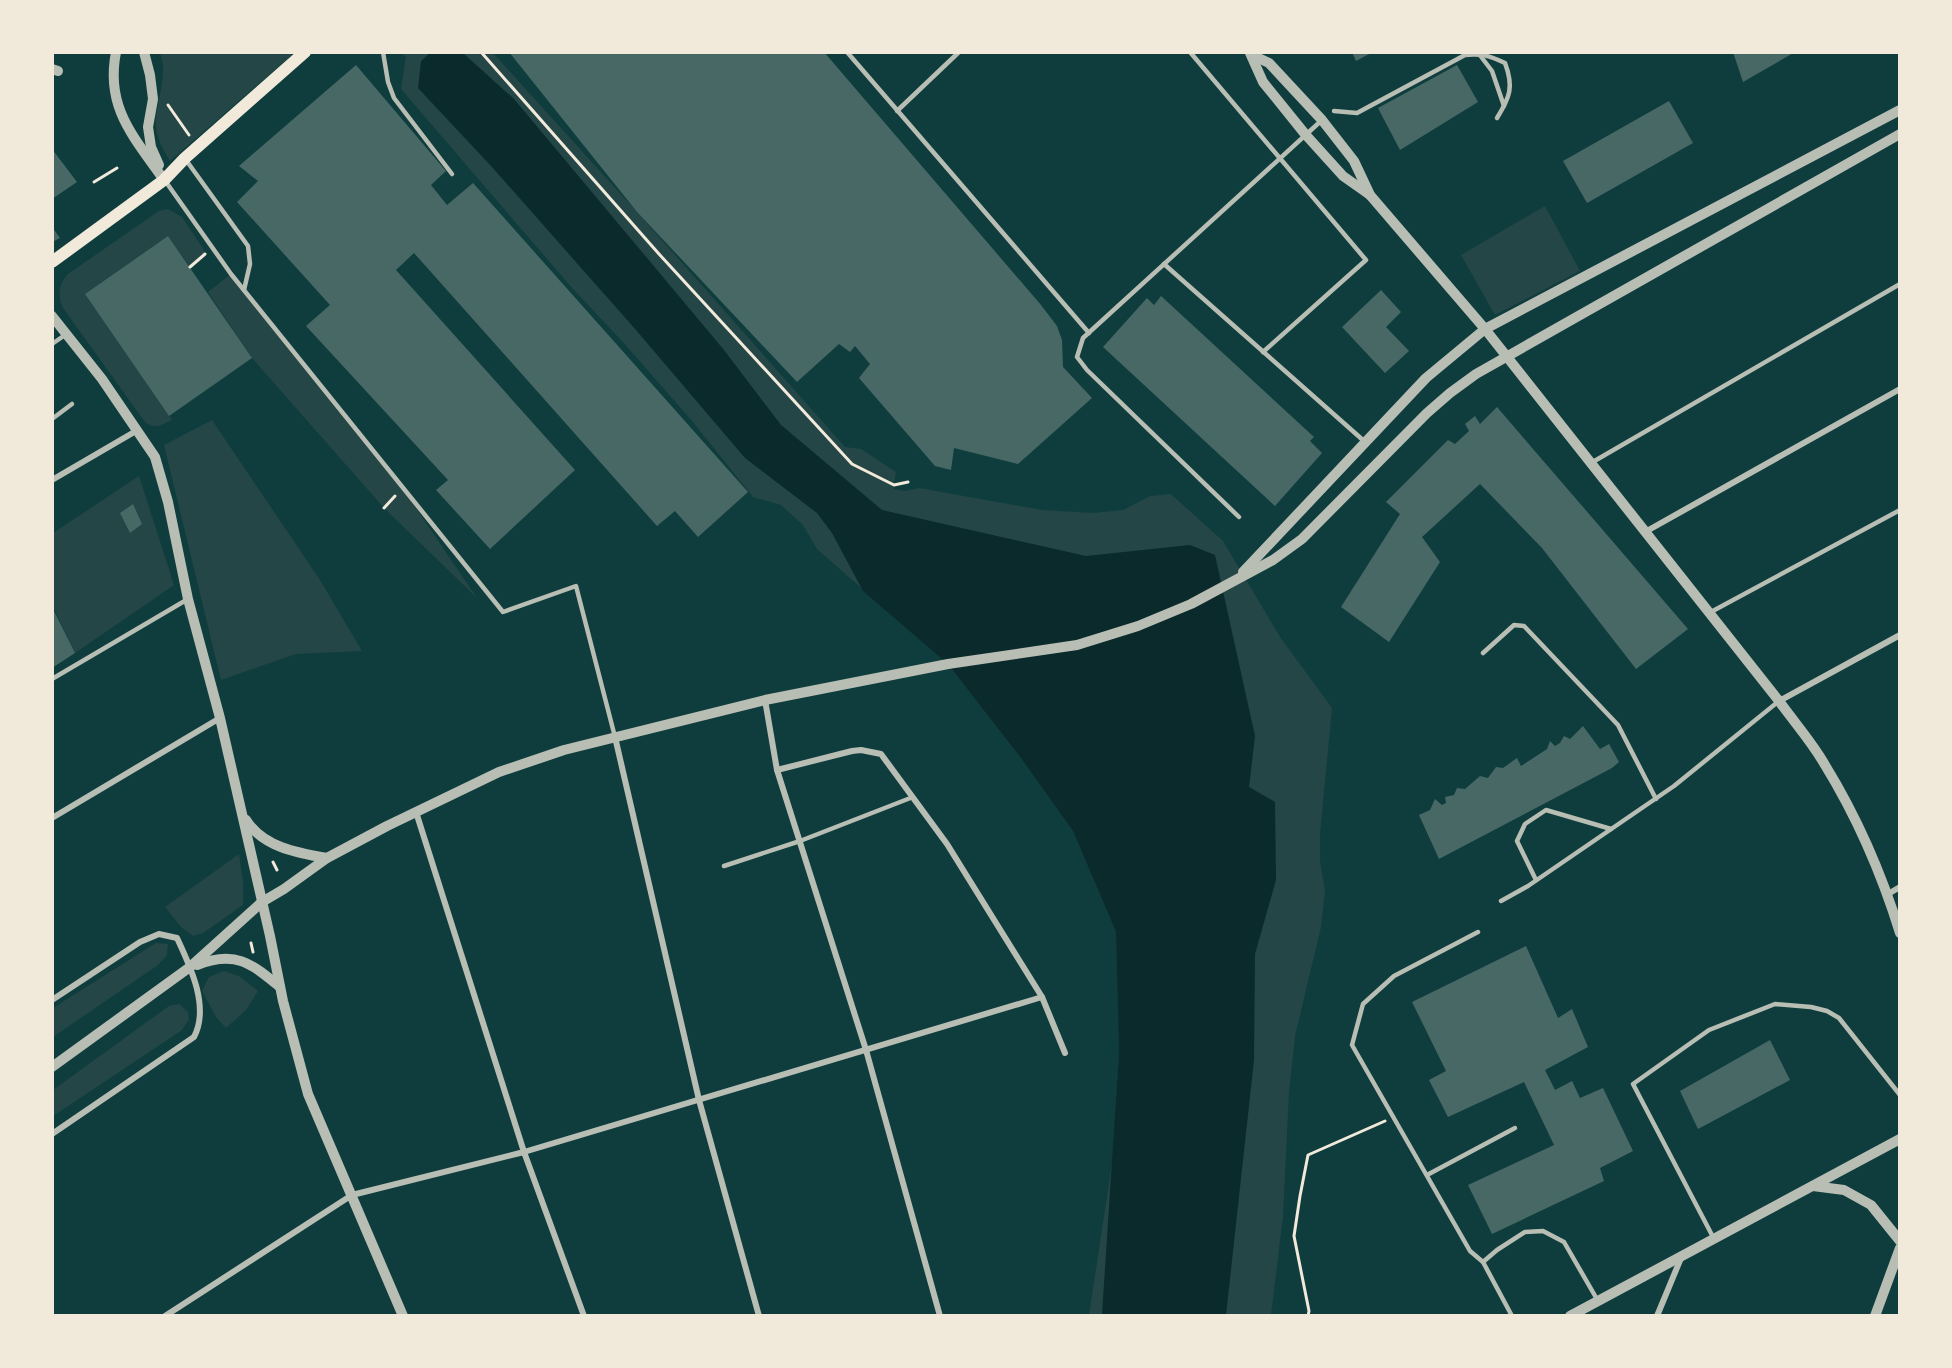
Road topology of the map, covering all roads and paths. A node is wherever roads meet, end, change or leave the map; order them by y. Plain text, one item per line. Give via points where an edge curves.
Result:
1 (116, 52) edge
2 (144, 52) edge
3 (305, 52) edge
4 (383, 52) edge
5 (481, 52) edge
6 (847, 52) edge
7 (959, 52) edge
8 (1190, 52) edge
9 (1251, 54) edge
10 (1479, 54) edge
11 (1504, 106) junction
12 (1899, 110) edge
13 (897, 111) junction
14 (1334, 111) dead end
15 (1497, 118) dead end
16 (1322, 120) junction
17 (1305, 134) junction
18 (1899, 134) edge
19 (1279, 157) junction
20 (185, 158) junction
21 (117, 168) dead end
22 (452, 174) dead end
23 (164, 180) junction
24 (94, 182) dead end
25 (1370, 195) junction
26 (206, 253) dead end
27 (52, 262) edge
28 (1164, 264) junction
29 (190, 267) dead end
30 (1899, 284) edge
31 (244, 290) junction
32 (52, 316) edge
33 (1485, 329) junction
34 (1089, 333) junction
35 (67, 334) junction
36 (52, 344) edge
37 (1263, 352) junction
38 (1506, 357) junction
39 (1899, 389) edge
40 (72, 404) dead end
41 (52, 419) edge
42 (136, 431) junction
43 (1366, 443) junction
44 (1591, 463) junction
45 (52, 480) edge
46 (908, 482) dead end
47 (403, 489) junction
48 (384, 508) dead end
49 (1899, 510) edge
50 (1239, 517) dead end
51 (1645, 532) junction
52 (1239, 577) junction
53 (188, 599) junction
54 (1709, 613) junction
55 (1899, 635) edge
56 (1483, 653) dead end
57 (52, 679) edge
58 (765, 700) junction
59 (1779, 701) junction
60 (220, 718) junction
61 (615, 737) junction
62 (777, 770) junction
63 (913, 797) junction
64 (1656, 798) junction
65 (241, 812) junction
66 (416, 812) junction
67 (52, 818) edge
68 (1611, 829) junction
69 (800, 841) junction
70 (327, 858) junction
71 (273, 862) dead end
72 (723, 866) dead end
73 (277, 870) dead end
74 (1536, 880) junction
75 (1899, 887) edge
76 (1888, 894) junction
77 (1501, 901) dead end
78 (262, 902) junction
79 (1478, 932) dead end
80 (1899, 933) edge
81 (259, 945) dead end
82 (253, 950) dead end
83 (190, 967) junction
84 (280, 987) junction
85 (1042, 997) junction
86 (52, 1000) edge
87 (866, 1050) junction
88 (1065, 1053) dead end
89 (52, 1067) edge
90 (1899, 1095) edge
91 (699, 1100) junction
92 (1393, 1117) junction
93 (1515, 1128) dead end
94 (52, 1134) edge
95 (1899, 1139) edge
96 (524, 1152) junction
97 (1426, 1175) junction
98 (1812, 1186) junction
99 (352, 1195) junction
100 (1714, 1239) junction
101 (1899, 1241) edge
102 (1899, 1248) edge
103 (1681, 1256) junction
104 (1483, 1262) junction
105 (1598, 1301) junction
106 (165, 1316) edge
107 (403, 1316) edge
108 (584, 1316) edge
109 (759, 1316) edge
110 (940, 1316) edge
111 (1308, 1316) edge
112 (1512, 1316) edge
113 (1570, 1316) edge
114 (1657, 1316) edge
115 (1875, 1316) edge

1 - 23 street via 113,84 118,109
2 - 23 street via 153,99 148,127 151,147
3 - 20 main road
4 - 22 lane via 394,98
5 - 46 path via 852,464 894,485
6 - 13 lane
7 - 13 lane
8 - 19 lane
9 - 16 street via 1269,63
9 - 17 street via 1263,82
10 - 11 lane via 1492,71
10 - 11 lane via 1504,63 1510,79
10 - 14 lane via 1465,55 1357,113
11 - 15 lane
12 - 33 street
13 - 34 lane
16 - 17 lane
16 - 25 street via 1354,161
17 - 19 lane
17 - 25 street via 1343,177
18 - 38 street
19 - 28 lane
19 - 37 lane via 1366,260
20 - 23 main road
20 - 31 lane via 248,246 250,264
21 - 24 path
23 - 27 main road
23 - 31 lane
25 - 33 street
26 - 29 path
28 - 34 lane
28 - 37 lane
30 - 44 lane
31 - 47 lane
32 - 35 street
33 - 38 street
33 - 43 street via 1426,378
34 - 50 lane via 1083,338 1077,357 1086,370
35 - 36 lane
35 - 42 street
37 - 43 lane
38 - 44 street
38 - 52 street via 1450,393 1302,539 1273,560
39 - 51 street
40 - 41 lane
42 - 45 street
42 - 53 street via 155,456
43 - 52 street
44 - 51 street
47 - 48 path
47 - 61 lane via 503,612 576,586
49 - 54 lane
51 - 54 street
52 - 58 street via 1191,604 1077,645 948,664
53 - 57 lane
53 - 60 street
54 - 59 street
55 - 59 street
56 - 64 lane via 1514,625 1524,626 1618,725
58 - 61 street
58 - 62 street
59 - 64 lane
59 - 76 street via 1824,764
60 - 65 street
60 - 67 street
61 - 66 street via 499,772
61 - 91 street
62 - 63 street via 852,751 872,751 887,760
62 - 69 street
63 - 69 lane
63 - 85 street
64 - 68 lane
65 - 70 street via 253,830 267,841
65 - 78 street
66 - 70 street
66 - 96 street
68 - 74 lane
68 - 74 lane via 1546,810 1525,824 1518,841
69 - 72 lane
69 - 87 street
70 - 78 street
71 - 73 path
74 - 77 lane
75 - 76 street
76 - 80 street
78 - 83 street
78 - 84 street
79 - 92 lane via 1394,976 1363,1004 1352,1046
81 - 82 path
83 - 84 street via 222,957 255,967
83 - 86 street via 177,938 159,934 140,942
83 - 89 street
83 - 94 street via 198,998 199,1029 194,1037
84 - 99 street via 308,1094
85 - 87 street
85 - 88 street
87 - 91 street
87 - 110 street
90 - 100 lane via 1839,1018 1811,1007 1775,1004 1709,1030 1633,1084
91 - 96 street
91 - 109 street
92 - 97 lane
92 - 111 path via 1308,1155 1294,1236
93 - 97 lane
95 - 98 street
96 - 99 street
96 - 108 street
97 - 104 lane via 1470,1251
98 - 100 street
98 - 101 street via 1844,1190 1871,1205
99 - 106 street
99 - 107 street
100 - 103 street
102 - 115 street
103 - 105 street
103 - 114 street
104 - 105 lane via 1525,1232 1543,1230 1564,1242
104 - 112 lane
105 - 113 street

